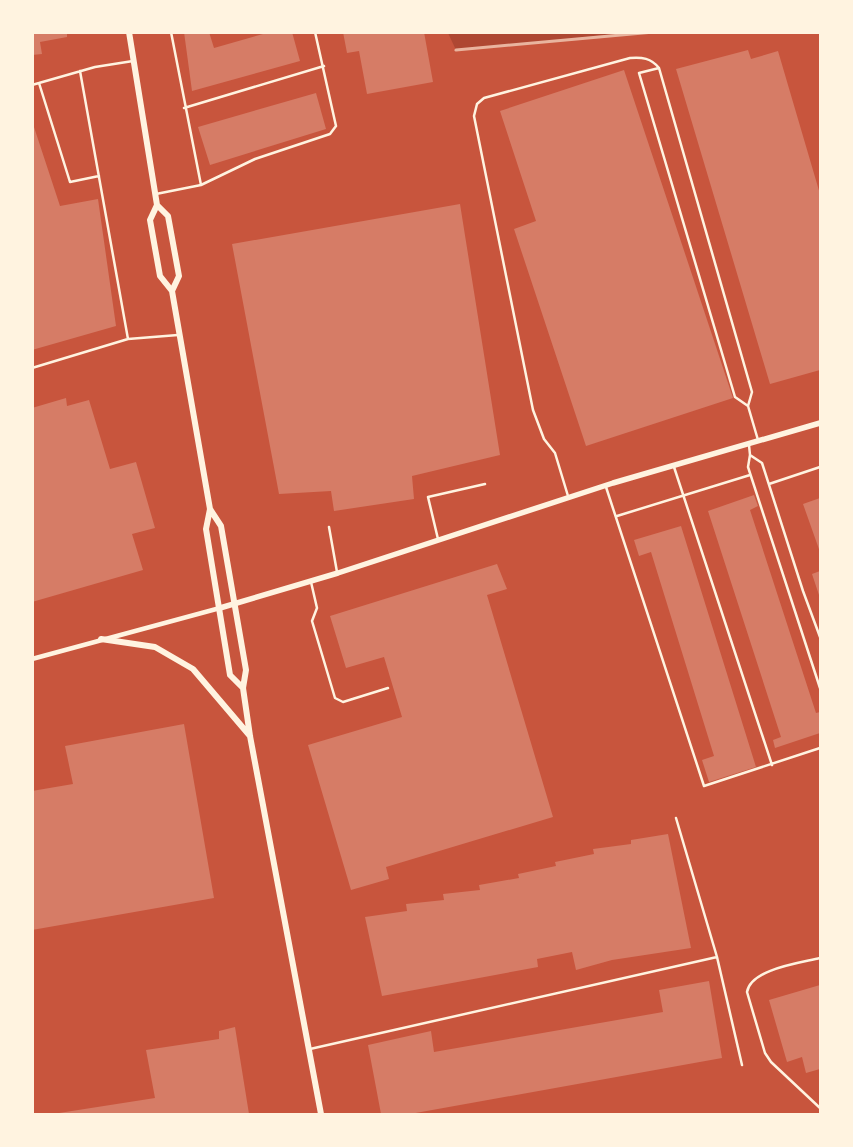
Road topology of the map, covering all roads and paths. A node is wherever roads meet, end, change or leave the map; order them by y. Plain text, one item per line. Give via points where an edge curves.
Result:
1 (129, 32) edge
2 (171, 32) edge
3 (315, 32) edge
4 (134, 61) junction
5 (324, 66) junction
6 (659, 68) junction
7 (80, 71) junction
8 (39, 83) junction
9 (32, 85) edge
10 (184, 108) junction
11 (99, 176) junction
12 (201, 184) junction
13 (155, 194) junction
14 (157, 205) junction
15 (172, 291) junction
16 (180, 334) junction
17 (128, 339) junction
18 (32, 368) edge
19 (748, 406) junction
20 (820, 423) edge
21 (759, 441) junction
22 (749, 444) junction
23 (750, 455) junction
24 (674, 465) junction
25 (820, 467) edge
26 (750, 476) junction
27 (485, 484) dead end
28 (769, 484) junction
29 (605, 485) junction
30 (685, 495) junction
31 (568, 498) junction
32 (210, 509) junction
33 (617, 516) junction
34 (329, 526) dead end
35 (438, 540) junction
36 (338, 573) junction
37 (311, 580) junction
38 (235, 604) junction
39 (220, 608) junction
40 (820, 637) edge
41 (101, 638) junction
42 (32, 659) edge
43 (243, 688) junction
44 (388, 688) dead end
45 (820, 688) edge
46 (250, 736) junction
47 (820, 748) edge
48 (772, 765) junction
49 (676, 818) dead end
50 (716, 957) junction
51 (820, 958) edge
52 (310, 1048) junction
53 (742, 1065) dead end
54 (820, 1108) edge
55 (321, 1114) edge

1 - 4 main road
2 - 10 lane
3 - 5 lane
4 - 7 lane
4 - 13 main road
5 - 10 lane
5 - 12 lane via 336,126 330,134 255,159
6 - 19 lane via 752,392
6 - 19 lane via 639,73 735,397
6 - 31 lane via 648,59 630,58 484,98 474,110 533,410 544,439 555,454
7 - 8 lane
7 - 11 lane
8 - 9 lane
8 - 11 lane via 70,182
10 - 12 lane
11 - 17 lane
12 - 13 lane
13 - 14 main road
14 - 15 main road via 150,220 160,276
14 - 15 main road via 168,216 179,276
15 - 16 main road
16 - 17 lane
16 - 32 main road
17 - 18 lane
19 - 21 lane
20 - 21 street
21 - 22 street
22 - 23 lane
22 - 24 street
23 - 26 lane
23 - 28 lane via 762,464
24 - 29 street
24 - 30 lane
25 - 28 lane
26 - 30 lane
26 - 45 lane
27 - 35 lane via 428,497
28 - 40 lane
29 - 31 street
29 - 33 lane
30 - 33 lane
30 - 48 lane
31 - 35 street
32 - 38 main road via 221,526
32 - 39 main road via 206,529
33 - 48 lane via 621,537 704,786
34 - 36 lane
35 - 36 street
36 - 37 street
37 - 38 street
37 - 44 lane via 317,608 312,622 335,698 343,702
38 - 39 street
38 - 43 main road via 246,670
39 - 41 street
39 - 43 main road via 230,675
41 - 42 street
41 - 46 main road via 156,647 193,669
43 - 46 main road
46 - 52 main road
47 - 48 lane
49 - 50 lane
50 - 52 lane
50 - 53 lane
51 - 54 lane via 766,972 754,978 747,992 770,1062
52 - 55 main road

